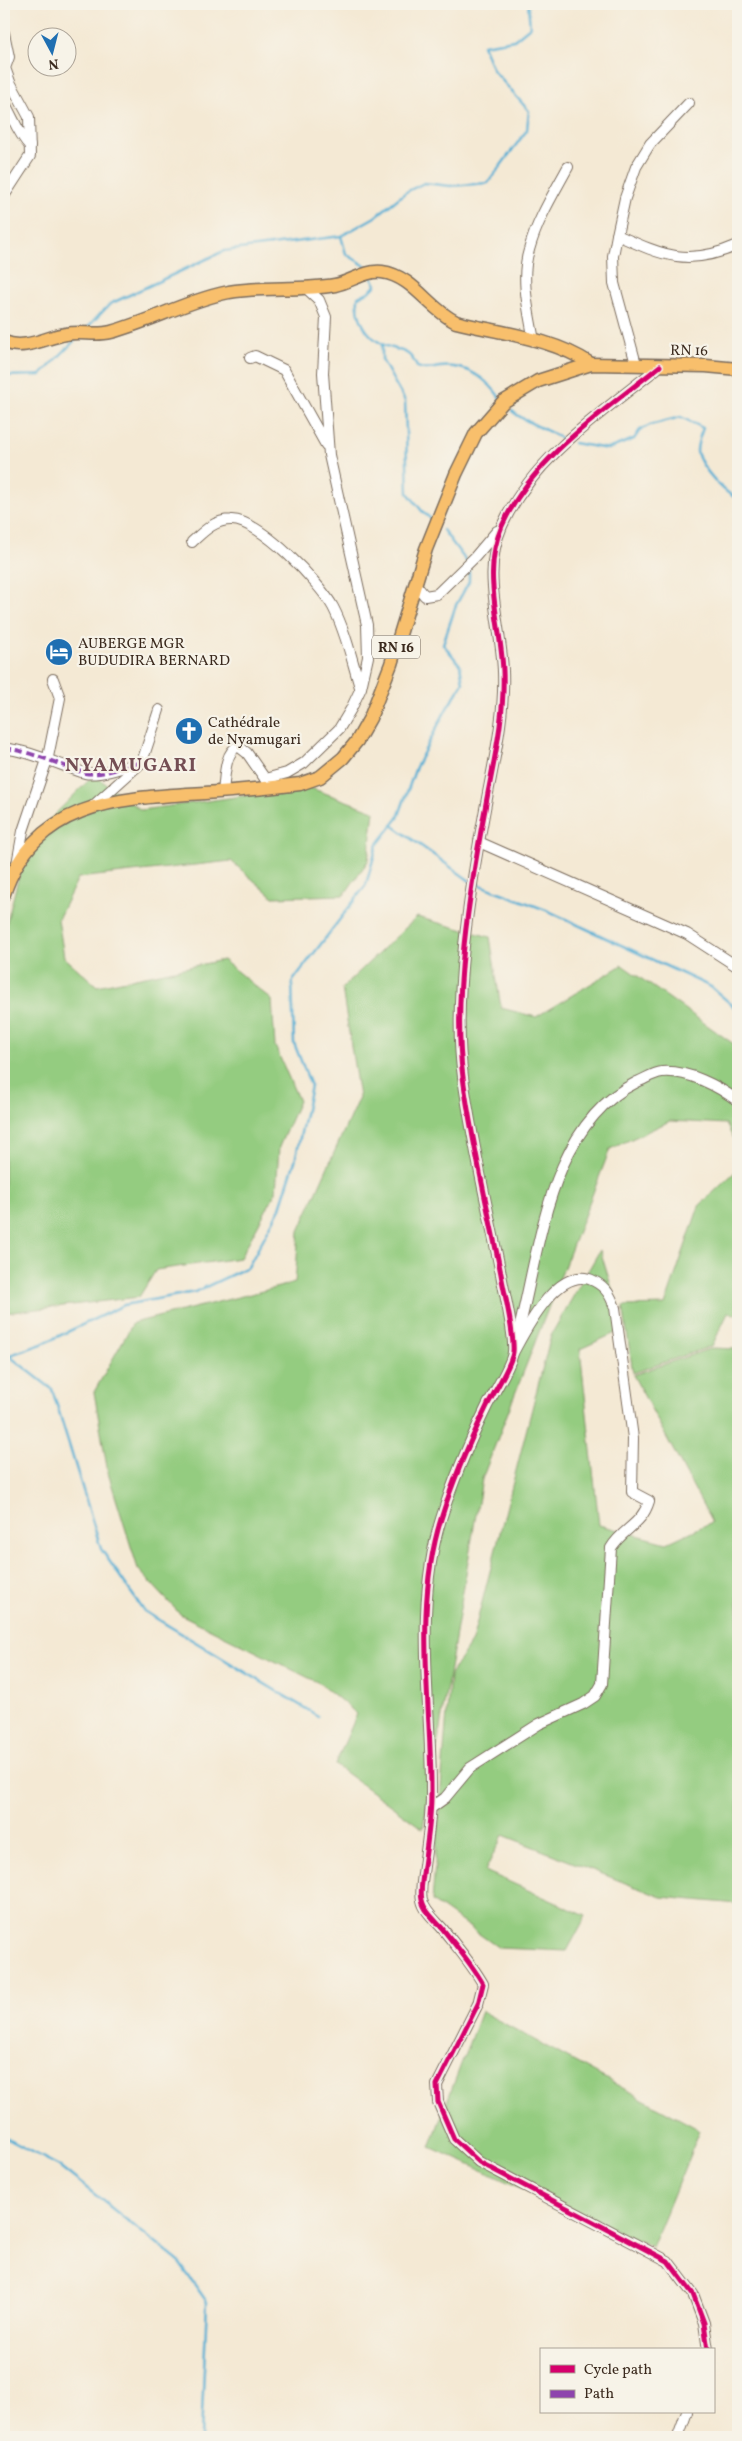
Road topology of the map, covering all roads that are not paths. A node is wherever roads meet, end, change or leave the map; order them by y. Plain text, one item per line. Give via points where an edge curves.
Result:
1 (4, 34) edge
2 (4, 102) edge
3 (689, 103) dead end
4 (30, 146) junction
5 (568, 167) dead end
6 (4, 196) edge
7 (617, 235) junction
8 (738, 245) edge
9 (306, 288) junction
10 (534, 341) junction
11 (4, 342) edge
12 (250, 358) dead end
13 (590, 364) junction
14 (636, 364) junction
15 (660, 366) junction
16 (738, 369) edge
17 (329, 450) junction
18 (503, 524) junction
19 (192, 542) dead end
20 (415, 584) junction
21 (53, 679) dead end
22 (361, 688) junction
23 (159, 710) dead end
24 (4, 750) edge
25 (46, 760) junction
26 (142, 762) junction
27 (268, 783) junction
28 (223, 792) junction
29 (94, 805) junction
30 (479, 842) junction
31 (16, 865) junction
32 (4, 894) edge
33 (738, 967) edge
34 (738, 1101) edge
35 (513, 1353) junction
36 (430, 1808) junction
37 (708, 2348) edge
38 (686, 2414) edge
39 (678, 2437) edge

1 - 4 street via 9,57 5,68 29,117
2 - 4 street via 18,126 19,135
3 - 7 street via 650,144 636,168
4 - 6 street via 30,156
5 - 10 street via 528,251 526,296
7 - 8 street via 658,253 686,258 705,257
7 - 14 street via 613,256 614,283
9 - 10 main road via 383,272 402,278 442,315 456,322
9 - 11 main road via 231,292 209,297 109,333 74,333 36,343
9 - 17 street via 319,300 326,317 323,373
10 - 13 main road via 576,355
12 - 17 street via 255,356 284,370
13 - 14 main road, RN 16 / RN 16
13 - 20 main road, RN 16 / RN 16 via 530,386 503,402 476,433 456,474
14 - 15 main road, RN 16 / RN 16
15 - 16 main road, RN 16 / RN 16
15 - 18 street via 561,447 526,487
17 - 22 street via 367,626 368,657
18 - 20 street via 438,594 426,596
18 - 30 street via 496,542 491,581 499,632 503,696
19 - 22 street via 216,523 230,520 240,521 265,534 327,596 339,620
20 - 27 main road, RN 16 / RN 16 via 391,664 370,718 357,741 320,777 300,784
21 - 25 street via 60,698
22 - 27 street via 339,729 304,763
23 - 26 street
24 - 25 street
25 - 26 street via 87,774
25 - 31 street via 23,831
26 - 29 street
27 - 28 main road, RN 16 / RN 16
27 - 28 street via 247,753 238,746 229,757
28 - 29 main road, RN 16 / RN 16 via 130,798
29 - 31 main road, RN 16 / RN 16 via 53,824
30 - 33 street via 687,934
30 - 35 street via 463,963 461,1050 508,1309
31 - 32 main road, RN 16 / RN 16
34 - 35 street via 692,1076 661,1072 626,1088 602,1105 567,1155 561,1170 542,1226
35 - 36 street via 467,1450 433,1550 425,1645
35 - 36 street via 533,1317 554,1292 574,1279 586,1278 602,1286 611,1296 616,1318 633,1438 632,1492 649,1501 645,1514 616,1538 611,1548 602,1684 595,1696 539,1724 470,1768 445,1798
36 - 37 street via 422,1903 478,1975 483,1989 437,2085 438,2102 454,2139 479,2162 668,2261 693,2294 704,2323
38 - 39 street

